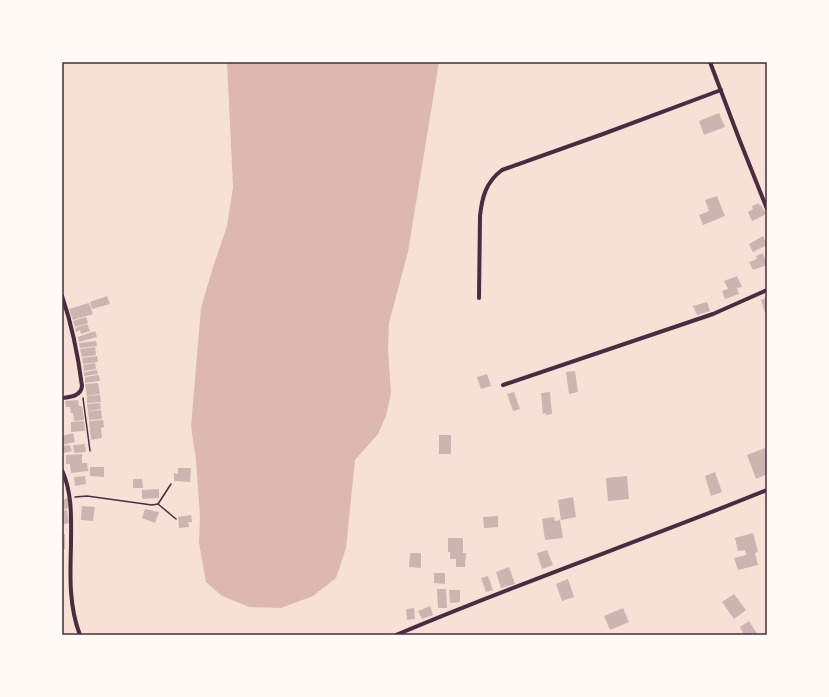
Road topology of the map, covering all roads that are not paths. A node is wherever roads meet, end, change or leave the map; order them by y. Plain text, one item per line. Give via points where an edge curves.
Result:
1 (710, 62) edge
2 (721, 90) junction
3 (767, 209) edge
4 (767, 290) edge
5 (62, 296) edge
6 (479, 298) dead end
7 (503, 385) dead end
8 (62, 398) edge
9 (62, 470) edge
10 (767, 490) edge
11 (80, 635) edge
12 (396, 635) edge

1 - 2 street
2 - 3 street
2 - 6 street via 502,170 495,176 484,193 481,205
4 - 7 street via 713,314
5 - 8 street via 79,360 82,386 77,395
9 - 11 street via 71,497 71,593
10 - 12 street

